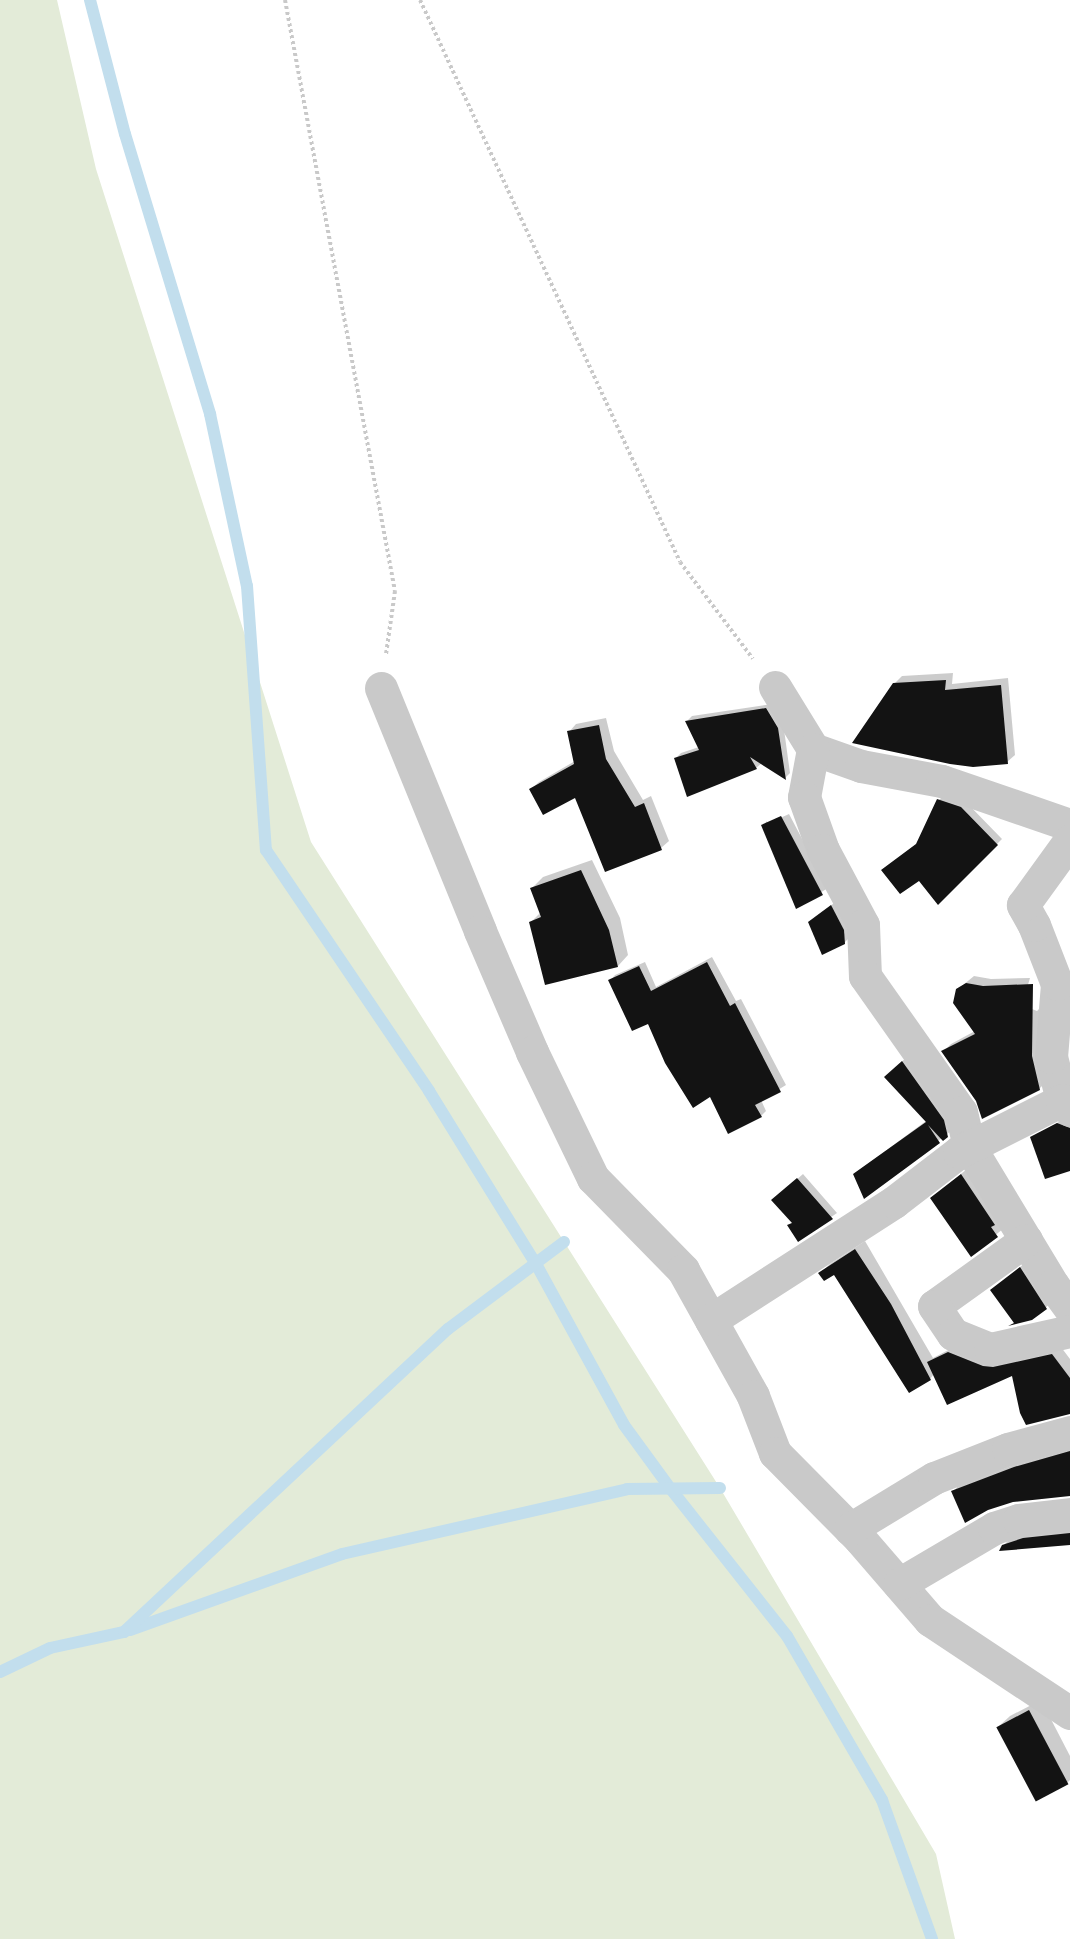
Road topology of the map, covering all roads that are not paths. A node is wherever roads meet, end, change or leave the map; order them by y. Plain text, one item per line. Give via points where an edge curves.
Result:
1 (775, 687) road end
2 (381, 688) road end
3 (813, 749) junction
4 (1070, 825) edge
5 (1070, 840) edge
6 (1066, 1105) edge
7 (969, 1146) junction
8 (1026, 1240) junction
9 (1070, 1308) edge
10 (711, 1320) junction
11 (1070, 1332) edge
12 (1070, 1432) edge
13 (1070, 1514) edge
14 (850, 1529) junction
15 (899, 1584) junction
16 (1070, 1713) edge

1 - 3 street
2 - 10 street via 532,1052 593,1178 683,1270
3 - 4 street via 861,766 942,781
3 - 7 street via 804,797 822,850 862,925 865,976 961,1112
5 - 6 street via 1023,905 1057,984 1051,1057
6 - 7 street
7 - 8 street
7 - 10 street via 894,1202
8 - 9 street
8 - 11 street via 934,1306 953,1334 990,1349
10 - 14 street via 753,1396 775,1453
12 - 14 street via 1008,1449 934,1478
13 - 15 street via 1019,1520 994,1528
14 - 15 street
15 - 16 street via 930,1620

